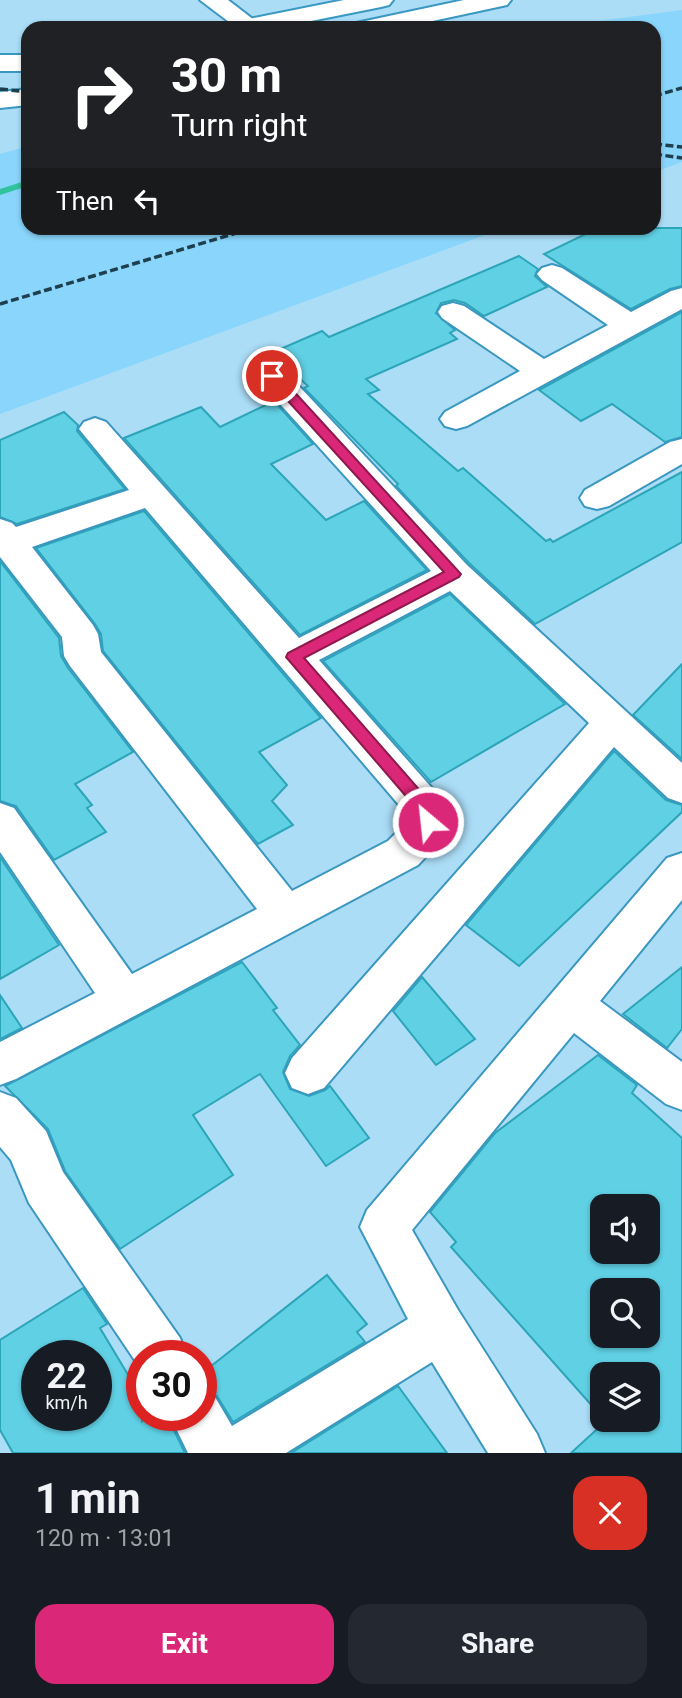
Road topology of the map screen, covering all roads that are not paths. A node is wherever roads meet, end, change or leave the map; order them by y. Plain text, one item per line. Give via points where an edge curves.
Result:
1 (212, 0) edge
2 (381, 0) edge
3 (499, 0) edge
4 (237, 21) edge
5 (274, 21) edge
6 (398, 21) edge
7 (0, 63) edge
8 (21, 63) edge
9 (21, 98) edge
10 (0, 100) edge
11 (552, 274) dead end
12 (682, 297) edge
13 (453, 312) dead end
14 (629, 325) junction
15 (543, 372) junction
16 (272, 376) dead end
17 (456, 419) dead end
18 (95, 429) dead end
19 (682, 450) edge
20 (152, 494) junction
21 (597, 498) dead end
22 (3, 539) edge
23 (454, 574) junction
24 (293, 657) junction
25 (612, 723) junction
26 (682, 787) edge
27 (0, 819) edge
28 (682, 870) edge
29 (285, 915) junction
30 (125, 1000) junction
31 (570, 1004) junction
32 (0, 1065) edge
33 (308, 1073) dead end
34 (682, 1089) edge
35 (0, 1114) edge
36 (440, 1328) junction
37 (151, 1340) edge
38 (205, 1431) edge
39 (218, 1453) edge
40 (237, 1453) edge
41 (518, 1453) edge

1 - 4 street
2 - 5 street
3 - 6 street
7 - 8 street
9 - 10 street
11 - 14 street
12 - 14 street
13 - 15 street
14 - 15 street
15 - 17 street
16 - 23 street
18 - 20 street
19 - 21 street
20 - 22 street
20 - 24 street
22 - 29 street via 80,634 83,656
23 - 24 street
23 - 25 street
24 - 29 street via 425,807 428,822 419,839 403,853
25 - 26 street
25 - 33 street
27 - 30 street
28 - 31 street
29 - 30 street
30 - 32 street
31 - 34 street
31 - 36 street via 384,1227
35 - 37 street via 29,1146 46,1187
36 - 40 street
36 - 41 street
38 - 39 street

